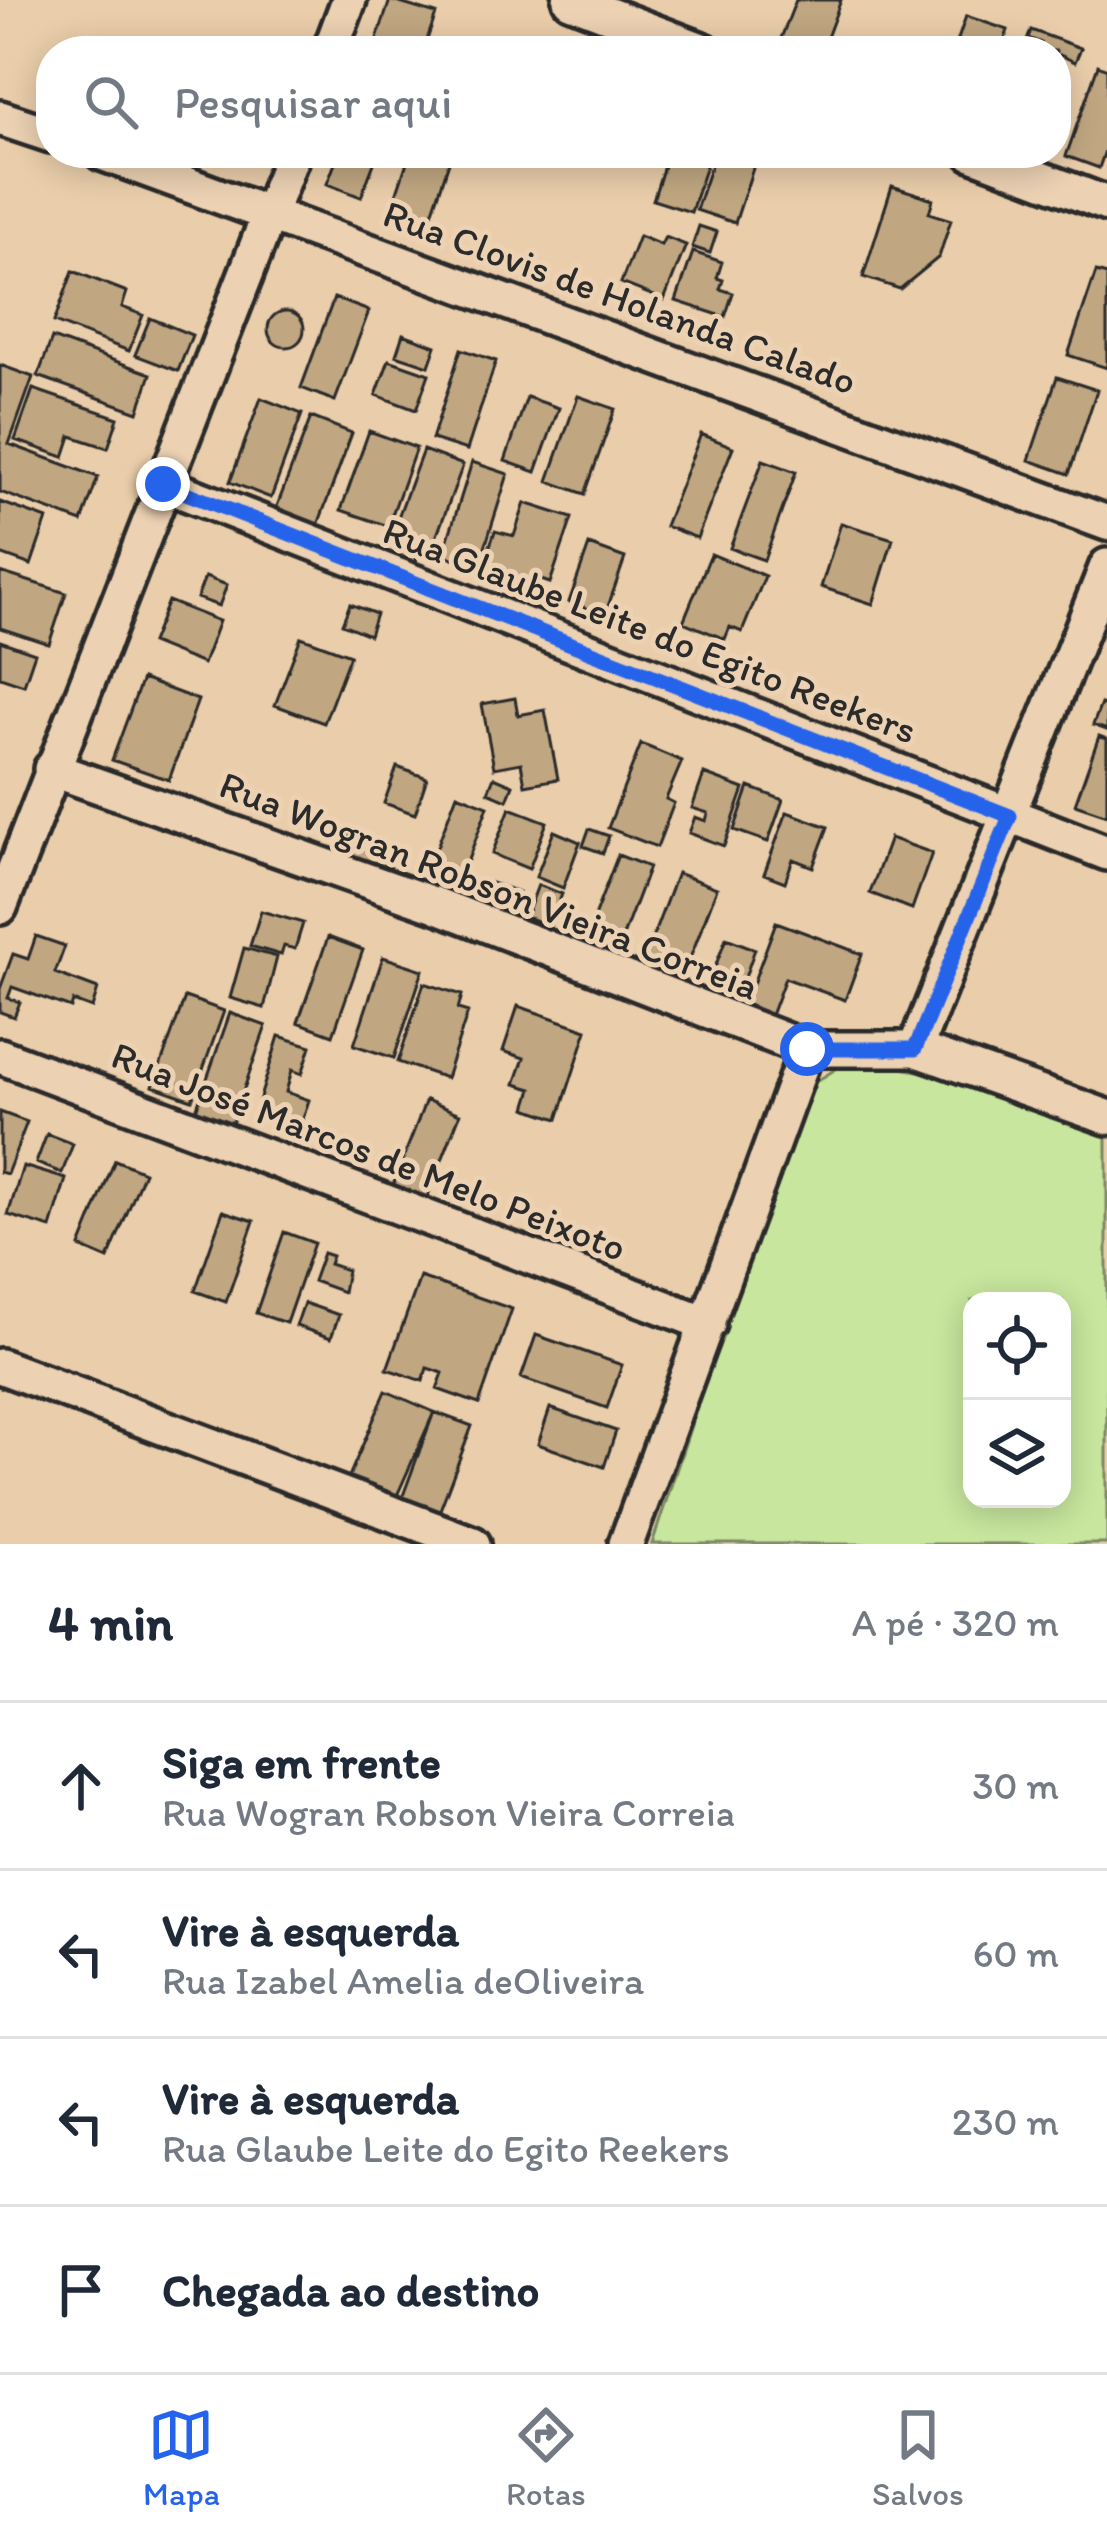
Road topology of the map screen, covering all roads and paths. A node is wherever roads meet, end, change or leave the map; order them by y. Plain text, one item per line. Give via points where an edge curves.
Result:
1 (349, 0) edge
2 (570, 0) edge
3 (336, 36) edge
4 (665, 36) edge
5 (0, 118) edge
6 (36, 130) edge
7 (145, 168) edge
8 (287, 168) edge
9 (1012, 168) edge
10 (1107, 204) edge
11 (271, 212) junction
12 (163, 484) junction
13 (1107, 523) edge
14 (1107, 566) edge
15 (51, 769) junction
16 (1010, 816) junction
17 (1107, 853) edge
18 (0, 907) edge
19 (807, 1049) junction
20 (915, 1049) junction
21 (0, 1056) edge
22 (1107, 1117) edge
23 (708, 1324) junction
24 (0, 1366) edge
25 (473, 1544) edge
26 (626, 1544) edge

1 - 3 street
2 - 4 street
5 - 6 street
7 - 11 street, Rua Clovis de Holanda Calado
8 - 11 street
9 - 10 street
11 - 12 street
11 - 13 street, Rua Clovis de Holanda Calado
12 - 15 street
12 - 16 street, Rua Glaube Leite do Egito Reekers
14 - 16 street
15 - 18 street
15 - 19 street, Rua Wogran Robson Vieira Correia via 436,905
16 - 17 street, Rua Glaube Leite do Egito Reekers
16 - 20 street
19 - 20 street, Rua Wogran Robson Vieira Correia
19 - 23 street
20 - 22 street, Rua Wogran Robson Vieira Correia
21 - 23 street, Rua José Marcos de Melo Peixoto
23 - 26 street
24 - 25 street

